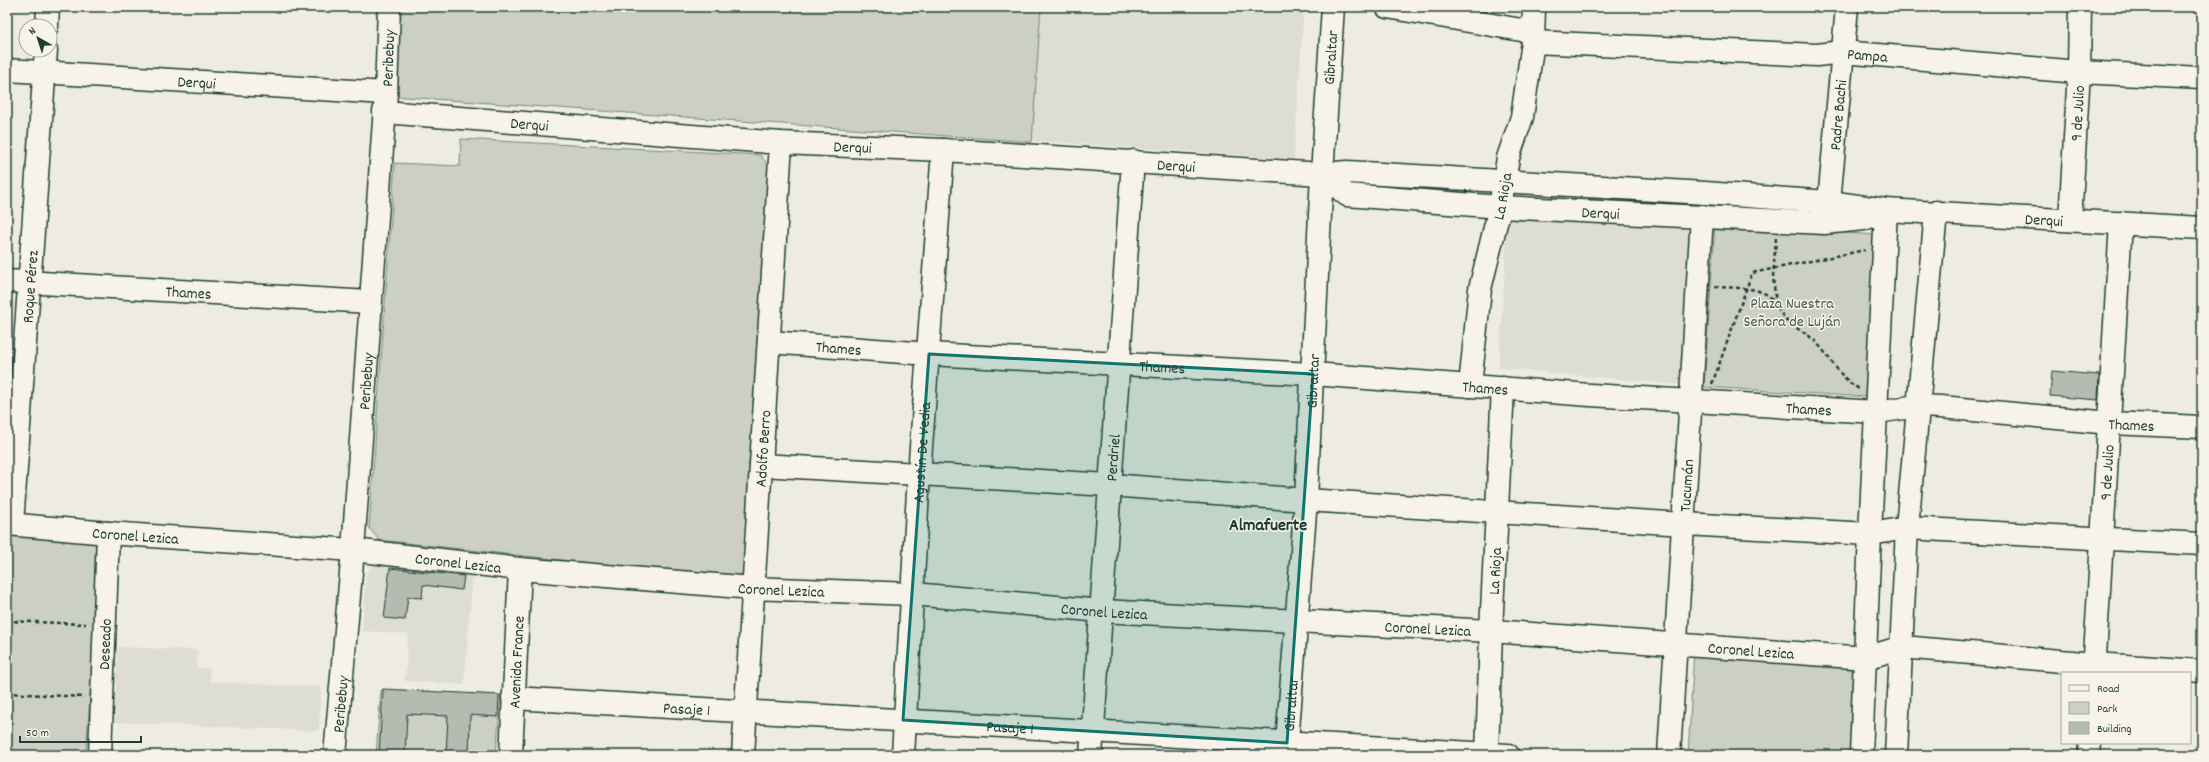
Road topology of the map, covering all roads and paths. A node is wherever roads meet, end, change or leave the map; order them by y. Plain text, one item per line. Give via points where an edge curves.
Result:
1 (48, 7) edge
2 (389, 7) edge
3 (1333, 7) edge
4 (1388, 7) edge
5 (1534, 7) edge
6 (1847, 7) edge
7 (2080, 7) edge
8 (47, 18) edge
9 (1533, 37) junction
10 (1842, 52) junction
11 (46, 58) edge
12 (7, 70) edge
13 (2079, 72) junction
14 (45, 73) junction
15 (2202, 78) edge
16 (385, 103) junction
17 (781, 142) junction
18 (943, 150) junction
19 (1133, 161) junction
20 (1322, 174) junction
21 (1504, 182) junction
22 (1500, 207) junction
23 (1886, 210) junction
24 (1826, 212) junction
25 (1936, 212) junction
26 (1702, 216) junction
27 (1779, 220) junction
28 (2070, 220) junction
29 (2121, 223) junction
30 (2202, 228) edge
31 (1884, 246) junction
32 (1773, 269) junction
33 (7, 281) edge
34 (29, 282) junction
35 (1698, 286) junction
36 (1746, 289) junction
37 (370, 302) junction
38 (1777, 305) junction
39 (768, 342) junction
40 (929, 354) junction
41 (1118, 364) junction
42 (1313, 374) junction
43 (1470, 386) junction
44 (1503, 388) junction
45 (1699, 401) junction
46 (1876, 406) junction
47 (1918, 406) junction
48 (2110, 423) junction
49 (2202, 427) edge
50 (761, 465) junction
51 (919, 474) junction
52 (1110, 485) junction
53 (1306, 500) junction
54 (1496, 512) junction
55 (10, 524) edge
56 (1684, 524) junction
57 (1907, 528) junction
58 (108, 533) junction
59 (1870, 534) junction
60 (2102, 538) junction
61 (2202, 544) edge
62 (353, 550) junction
63 (520, 569) junction
64 (754, 588) junction
65 (913, 594) junction
66 (1102, 611) junction
67 (1297, 621) junction
68 (7, 622) edge
69 (105, 625) junction
70 (1491, 631) junction
71 (1675, 643) junction
72 (1902, 647) junction
73 (1866, 658) junction
74 (2094, 669) edge
75 (2202, 671) edge
76 (7, 693) edge
77 (102, 698) junction
78 (513, 698) junction
79 (746, 710) junction
80 (903, 720) junction
81 (1092, 730) junction
82 (2090, 744) edge
83 (1286, 749) edge
84 (100, 755) edge
85 (335, 755) edge
86 (511, 755) edge
87 (743, 755) edge
88 (903, 755) edge
89 (1091, 755) edge
90 (1494, 755) edge
91 (1669, 755) edge
92 (1861, 755) edge
93 (1896, 755) edge
94 (2089, 755) edge

1 - 8 street
2 - 16 street, Peribebuy
3 - 20 street, Gibraltar
4 - 9 street, Pampa
5 - 9 street, La Rioja
6 - 10 street, Padre Bachi
7 - 13 street, 9 de Julio
9 - 10 street, Pampa via 1817,56
9 - 21 street, La Rioja via 1522,117 1508,158
10 - 13 street, Pampa
10 - 24 street, Padre Bachi
11 - 14 street, Roque Pérez
12 - 14 street, Derqui
13 - 15 street, Pampa
13 - 28 street, 9 de Julio
14 - 16 street, Derqui
14 - 34 street, Roque Pérez
16 - 17 street, Derqui
16 - 37 street, Peribebuy
17 - 18 street, Derqui
17 - 39 street, Adolfo Berro
18 - 19 street, Derqui
18 - 40 street, Agustín De Vedia
19 - 20 street, Derqui
19 - 41 street, Perdriel
20 - 21 street, Derqui via 1347,172
20 - 22 street, Derqui via 1348,195
20 - 42 street, Gibraltar
21 - 22 street, La Rioja
21 - 24 street, Derqui via 1698,192
22 - 26 street, Derqui
22 - 43 street, La Rioja via 1480,289
23 - 24 street, Derqui via 1864,219
23 - 25 street, Derqui
23 - 31 street
24 - 27 street, Derqui
25 - 28 street, Derqui
25 - 47 street
26 - 27 street, Derqui
26 - 35 street, Tucumán
27 - 32 path
28 - 29 street, Derqui
29 - 30 street, Derqui
29 - 48 street, 9 de Julio
31 - 32 path
31 - 46 street
32 - 36 path via 1752,273
32 - 38 path
33 - 34 street, Thames
34 - 37 street, Thames
34 - 55 street, Roque Pérez
35 - 36 path
35 - 45 street, Tucumán
36 - 38 path via 1771,297
36 - 45 path
37 - 62 street, Peribebuy
38 - 46 path via 1789,322 1814,339 1845,380
39 - 40 street, Thames
39 - 50 street, Adolfo Berro
40 - 41 street, Thames
40 - 51 street, Agustín De Vedia
41 - 42 street, Thames
41 - 52 street, Perdriel
42 - 43 street, Thames
42 - 53 street, Gibraltar
43 - 44 street, Thames
44 - 45 street, Thames
44 - 54 street, La Rioja
45 - 46 street, Thames
45 - 56 street, Tucumán
46 - 47 street, Thames
46 - 59 street
47 - 48 street, Thames
47 - 57 street
48 - 49 street, Thames
48 - 60 street, 9 de Julio
50 - 51 street
50 - 64 street, Adolfo Berro
51 - 52 street
51 - 65 street, Agustín De Vedia
52 - 53 street
52 - 66 street, Perdriel
53 - 54 street
53 - 67 street, Gibraltar
54 - 56 street
54 - 70 street, La Rioja
55 - 58 street, Coronel Lezica
56 - 59 street
56 - 71 street, Tucumán
57 - 59 street
57 - 60 street
57 - 72 street
58 - 62 street, Coronel Lezica
58 - 69 street, Deseado
59 - 73 street
60 - 61 street
60 - 74 street, 9 de Julio
62 - 63 street, Coronel Lezica
62 - 85 street, Peribebuy
63 - 64 street, Coronel Lezica
63 - 78 street, Avenida France
64 - 65 street, Coronel Lezica
64 - 79 street, Adolfo Berro
65 - 66 street, Coronel Lezica
65 - 80 street, Agustín De Vedia
66 - 67 street, Coronel Lezica
66 - 81 street, Perdriel
67 - 70 street, Coronel Lezica
67 - 83 street, Gibraltar
68 - 69 path
69 - 77 street, Deseado
70 - 71 street, Coronel Lezica
70 - 90 street, La Rioja
71 - 73 street, Coronel Lezica
71 - 91 street, Tucumán
72 - 73 street, Coronel Lezica
72 - 74 street, Coronel Lezica
72 - 93 street
73 - 92 street
74 - 75 street, Coronel Lezica
76 - 77 path
77 - 84 street, Deseado
78 - 79 street, Pasaje 1
78 - 86 street, Avenida France
79 - 80 street, Pasaje 1
79 - 87 street, Adolfo Berro
80 - 81 street, Pasaje 1
80 - 88 street, Agustín De Vedia
81 - 83 street, Pasaje 1
81 - 89 street, Perdriel
82 - 94 street
83 - 90 street, Pasaje 1

